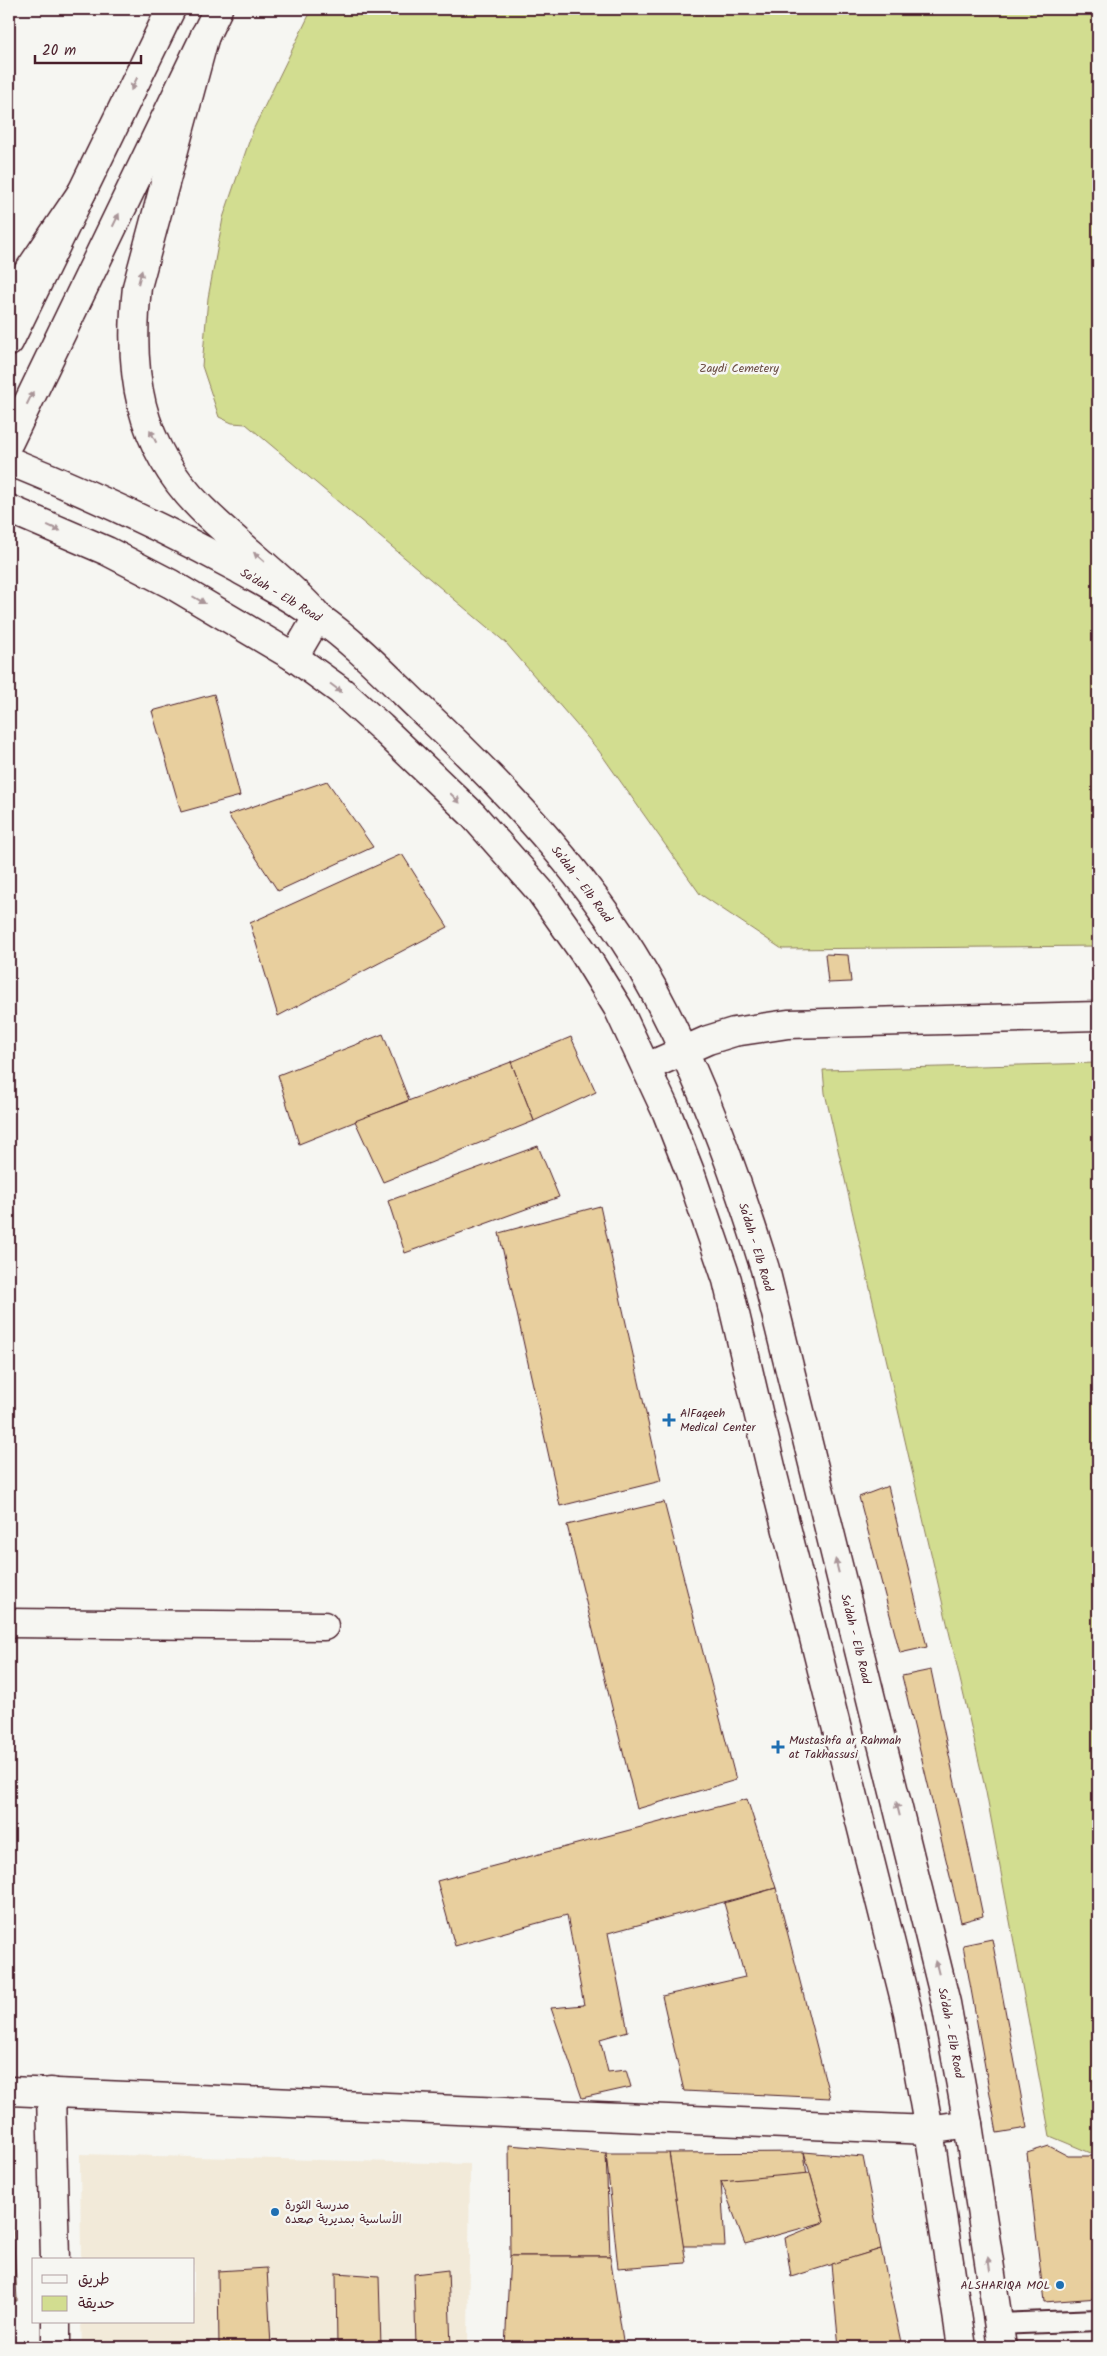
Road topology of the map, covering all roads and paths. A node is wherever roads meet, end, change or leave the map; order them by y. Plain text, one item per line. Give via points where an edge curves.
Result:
1 (171, 9) edge
2 (218, 9) edge
3 (205, 35) junction
4 (82, 192) junction
5 (9, 296) edge
6 (9, 342) edge
7 (9, 442) edge
8 (9, 460) edge
9 (9, 509) edge
10 (318, 616) junction
11 (294, 657) junction
12 (1098, 1016) edge
13 (683, 1050) junction
14 (647, 1067) junction
15 (9, 1623) edge
16 (324, 1626) dead end
17 (9, 2091) edge
18 (51, 2092) junction
19 (968, 2124) junction
20 (929, 2130) junction
21 (55, 2258) edge
22 (1098, 2320) edge
23 (56, 2324) edge
24 (1000, 2336) edge
25 (56, 2347) edge
26 (962, 2347) edge

1 -> 4 main road
2 - 3 main road
7 -> 3 main road
10 -> 3 main road via 282,578 201,508 177,480 152,436 140,402 133,330 138,287
4 - 5 main road
4 - 6 main road
8 - 10 main road, Sa'dah - Elb Road via 195,545
9 -> 11 main road via 171,584
10 - 11 main road
10 - 13 main road, Sa'dah - Elb Road via 363,653 457,743 501,787 571,867 653,988
11 -> 14 main road via 340,691 429,772 472,814 540,891 618,1008
12 - 13 main road via 788,1024 734,1032
13 - 14 main road
19 -> 13 main road, Sa'dah - Elb Road via 946,2003 765,1269 728,1158
14 - 20 main road via 690,1172 727,1280 908,2012
15 - 16 main road
17 - 18 main road
18 - 20 main road
18 - 21 main road
19 - 20 main road
24 -> 19 main road, Sa'dah - Elb Road
20 - 26 main road
22 - 24 lane
23 - 25 main road

